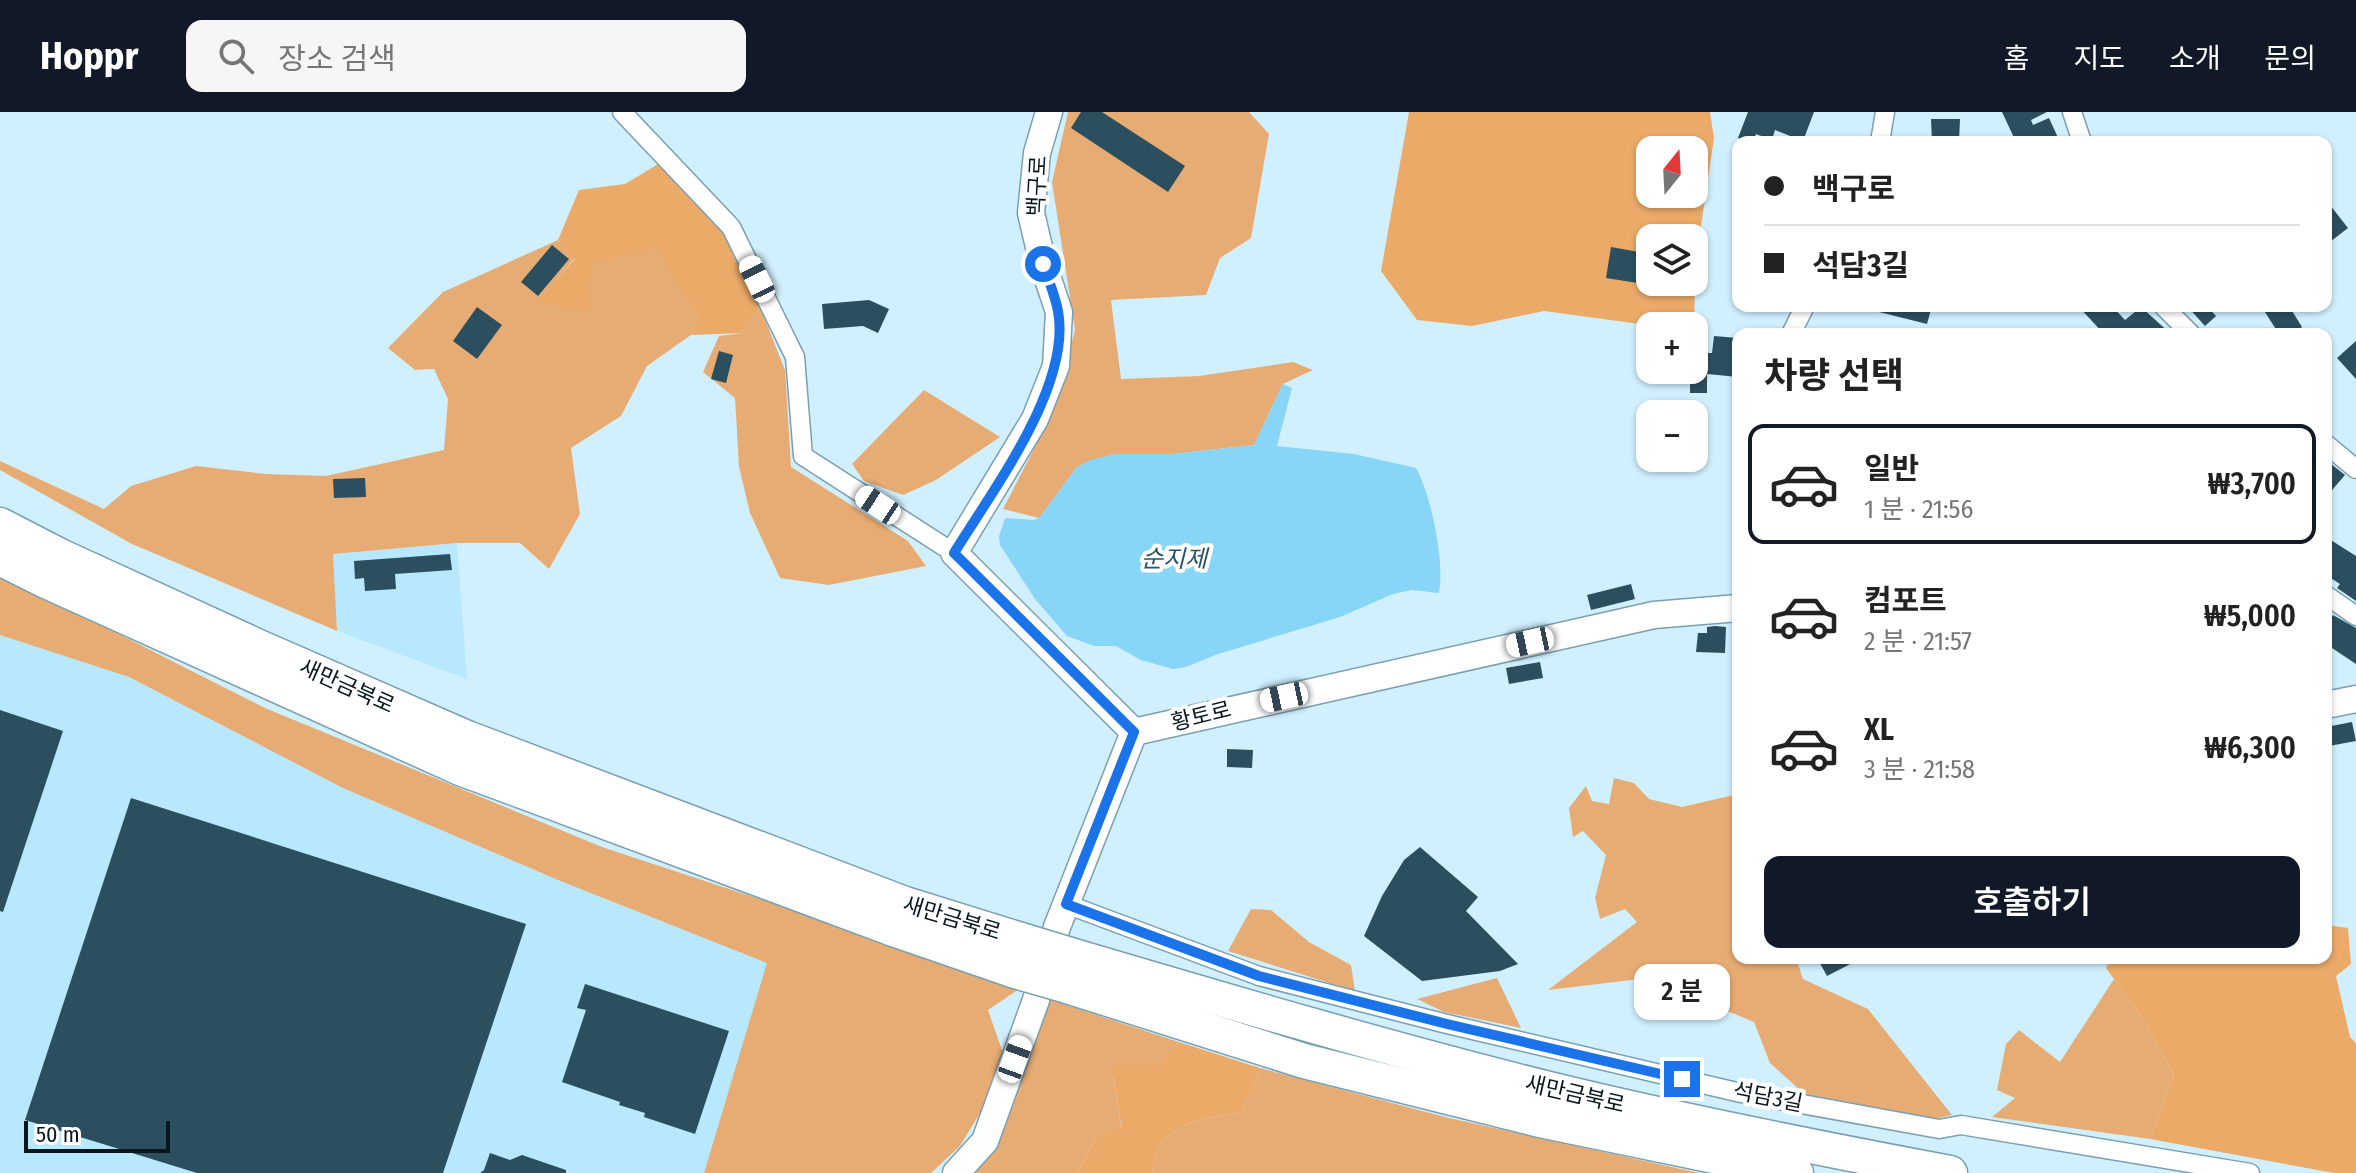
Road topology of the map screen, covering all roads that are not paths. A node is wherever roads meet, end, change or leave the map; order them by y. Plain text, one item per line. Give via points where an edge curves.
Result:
1 (622, 112) edge
2 (1049, 112) edge
3 (1885, 112) edge
4 (2072, 112) edge
5 (1881, 136) edge
6 (2080, 136) edge
7 (2169, 312) edge
8 (2185, 328) edge
9 (2332, 449) edge
10 (2356, 469) edge
11 (0, 525) edge
12 (954, 553) junction
13 (0, 558) edge
14 (2332, 599) edge
15 (1732, 608) edge
16 (2356, 616) edge
17 (2356, 699) edge
18 (2332, 704) edge
19 (1134, 732) junction
20 (1066, 904) junction
21 (1018, 955) junction
22 (1070, 971) junction
23 (956, 1173) edge
24 (1796, 1173) edge
25 (1950, 1173) edge
26 (2250, 1173) edge

1 - 12 street via 731,227 795,357 803,456
2 - 12 main road, 백구로 via 1037,153 1031,213 1059,312 1056,366 1035,419
3 - 5 street
4 - 6 street
7 - 8 street
9 - 10 street
11 - 21 highway, 새만금북로 via 467,738 905,904
12 - 19 main road
13 - 21 highway, 새만금북로 via 460,768 896,930
14 - 16 street
15 - 19 main road, 황토로 via 1654,615
17 - 18 main road
19 - 20 main road
20 - 23 main road via 985,1141
20 - 26 street, 석담3길 via 1259,976 1741,1093 1939,1129 1961,1125
21 - 22 highway, 새만금북로, bridge
22 - 24 highway, 새만금북로 via 1318,1065 1540,1120
22 - 25 highway, 새만금북로 via 1309,1025 1553,1090

